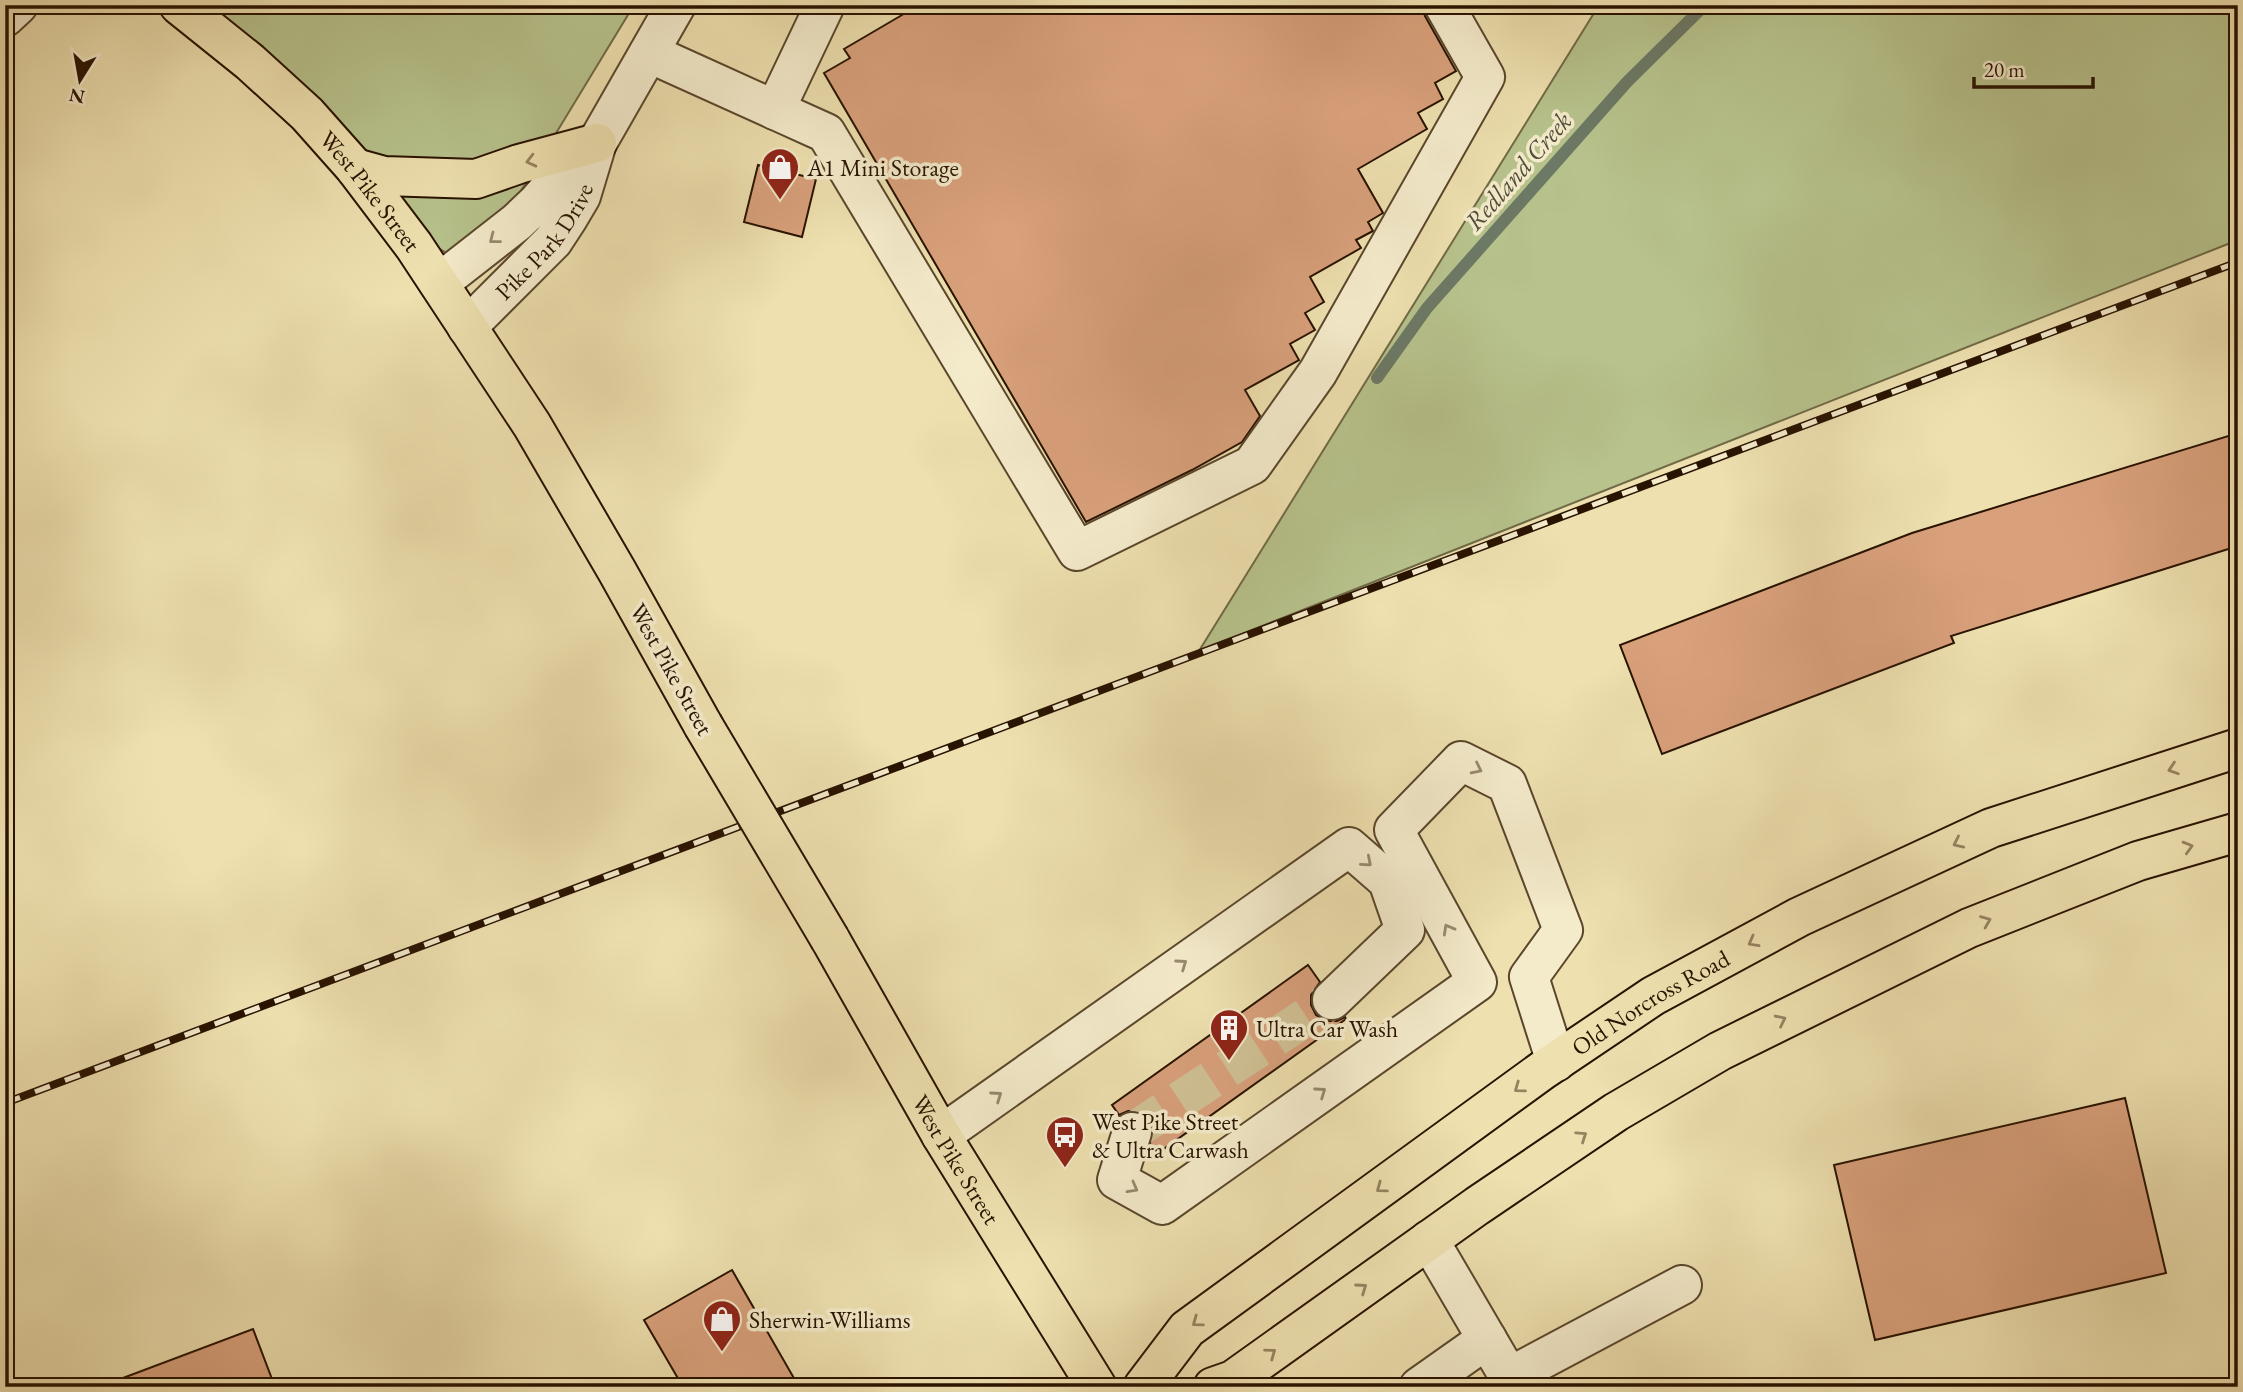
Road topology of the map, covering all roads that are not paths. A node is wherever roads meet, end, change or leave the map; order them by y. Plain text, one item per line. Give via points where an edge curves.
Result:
1 (18, 5) edge
2 (179, 5) edge
3 (676, 5) edge
4 (825, 5) edge
5 (1444, 5) edge
6 (5, 17) edge
7 (649, 53) junction
8 (775, 110) junction
9 (597, 143) junction
10 (355, 168) junction
11 (439, 283) junction
12 (467, 327) junction
13 (2238, 748) edge
14 (2238, 832) edge
15 (1529, 977) junction
16 (1477, 982) junction
17 (1332, 1000) tunnel mouth
18 (1556, 1062) junction
19 (1132, 1132) tunnel mouth
20 (941, 1135) junction
21 (1429, 1240) junction
22 (1682, 1285) dead end
23 (1487, 1339) junction
24 (1512, 1382) edge
25 (1097, 1387) edge
26 (1143, 1387) edge
27 (1213, 1387) edge
28 (1419, 1387) edge

1 - 6 street
2 - 10 main road, West Pike Street via 307,114
3 - 7 street, Pike Park Drive
4 - 8 street
5 - 8 street via 1485,77 1318,372 1252,465 1077,551 826,133
7 - 8 street
7 - 9 street, Pike Park Drive
9 -> 10 main road via 476,179 384,176
9 -> 11 street, Pike Park Drive via 576,158 517,222
9 - 12 street, Pike Park Drive via 581,196 553,241
10 - 11 main road, West Pike Street
11 - 12 main road, West Pike Street
12 - 20 main road, West Pike Street, bridge via 532,425
13 -> 18 main road, Old Norcross Road via 1991,828 1811,911 1653,996
21 -> 14 main road via 1616,1112 1720,1051 1969,928 2138,861
15 - 16 street
16 -> 15 street via 1394,830 1461,761 1507,783 1563,930
15 - 18 street
19 -> 16 street via 1117,1180 1162,1205
20 -> 17 street via 1349,847 1388,881 1405,930
18 -> 26 main road, Old Norcross Road via 1187,1329
20 - 25 main road, West Pike Street
21 - 23 street
27 -> 21 main road via 1233,1380
22 - 24 street
23 - 24 street
23 - 28 street

